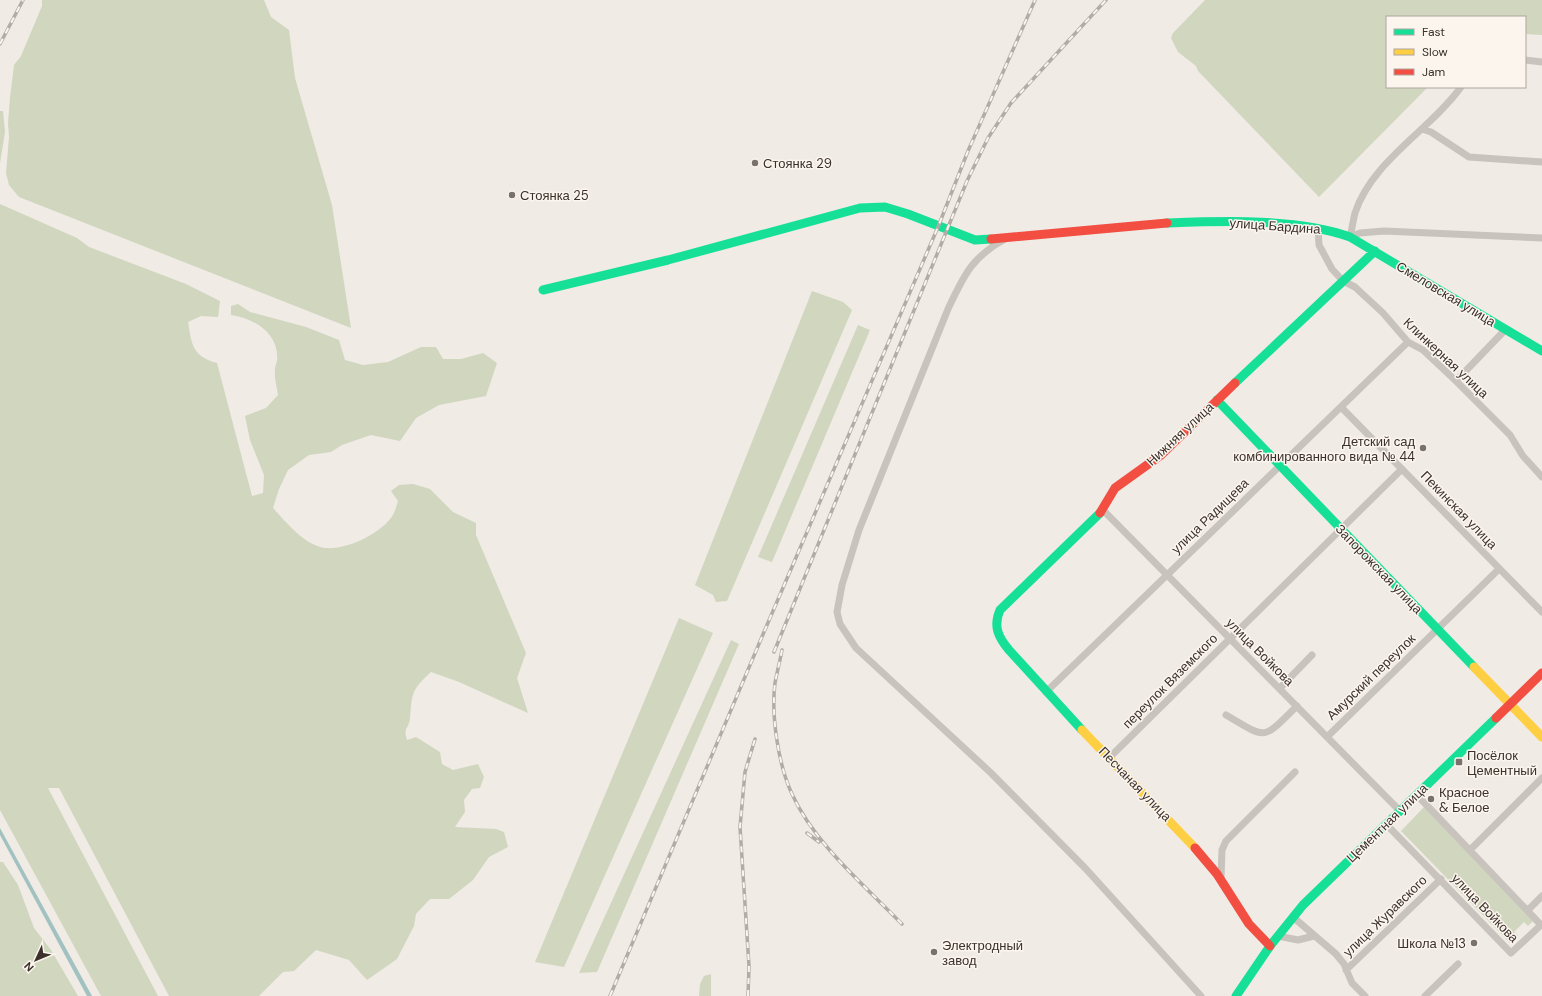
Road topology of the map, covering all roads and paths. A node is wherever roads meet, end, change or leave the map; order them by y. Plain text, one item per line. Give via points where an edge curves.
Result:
1 (1526, 60) edge
2 (1542, 62) edge
3 (1460, 88) edge
4 (1422, 129) junction
5 (1542, 162) edge
6 (1318, 228) junction
7 (1007, 237) junction
8 (1350, 237) junction
9 (1542, 238) edge
10 (1375, 251) junction
11 (1343, 281) junction
12 (544, 290) dead end
13 (1506, 329) junction
14 (1408, 342) junction
15 (1542, 351) edge
16 (1456, 381) junction
17 (1217, 400) junction
18 (1341, 407) junction
19 (1280, 466) junction
20 (1402, 469) junction
21 (1542, 477) edge
22 (1104, 510) junction
23 (1341, 529) junction
24 (1499, 569) junction
25 (1167, 574) junction
26 (1542, 612) edge
27 (995, 626) joint
28 (1438, 629) junction
29 (1230, 638) junction
30 (1312, 655) dead end
31 (1542, 672) edge
32 (1280, 688) junction
33 (1046, 692) junction
34 (1510, 704) junction
35 (1297, 706) junction
36 (1226, 715) dead end
37 (1328, 736) junction
38 (1542, 737) edge
39 (1110, 758) junction
40 (1295, 772) dead end
41 (1542, 778) edge
42 (1416, 794) junction
43 (1400, 810) junction
44 (1386, 824) junction
45 (1470, 850) junction
46 (1221, 878) junction
47 (1441, 879) junction
48 (1542, 896) edge
49 (1528, 910) junction
50 (1293, 917) junction
51 (1278, 936) junction
52 (1314, 936) junction
53 (1270, 946) junction
54 (1458, 964) dead end
55 (1346, 970) junction
56 (1201, 996) edge
57 (1236, 996) edge
58 (1365, 996) edge
59 (1425, 996) edge

1 - 2 street
3 - 4 street via 1440,114
4 - 5 street via 1432,132 1468,157
4 - 8 street via 1396,153 1369,187 1355,213
6 - 7 street, улица Бардина via 1257,222 1177,222
6 - 8 street, улица Бардина
6 - 11 street, Клинкерная улица via 1319,245 1324,257
7 - 12 street, улица Бардина via 975,240 883,206 860,208 668,260
7 - 56 street via 990,247 973,263 948,309 858,530 842,585 837,612 840,624 856,648 991,773 1086,869
8 - 9 street, улица Бардина via 1360,233 1384,232
8 - 10 street, Смеловская улица
10 - 11 street, Нижняя улица
10 - 13 street, Смеловская улица
11 - 14 street, Клинкерная улица via 1354,287 1383,313
11 - 17 street, Нижняя улица
13 - 15 street, Смеловская улица
13 - 16 street
14 - 16 street, Клинкерная улица via 1423,350
14 - 18 street, улица Радищева
16 - 21 street, Клинкерная улица via 1510,435 1523,456
17 - 19 street, Запорожская улица
17 - 22 street, Нижняя улица via 1161,455 1115,488 1107,499
18 - 19 street, улица Радищева
18 - 20 street, Пекинская улица
19 - 23 street, Запорожская улица
19 - 25 street, улица Радищева
20 - 23 street, переулок Вяземского
20 - 24 street, Пекинская улица
22 - 25 street, улица Войкова
22 - 27 street, Нижняя улица via 1000,610
23 - 28 street, Запорожская улица
23 - 29 street, переулок Вяземского
24 - 26 street, Пекинская улица
24 - 28 street, Амурский переулок
25 - 29 street, улица Войкова
25 - 33 street, улица Радищева
27 - 33 street, Песчаная улица via 1003,643
28 - 34 street, Запорожская улица
28 - 37 street, Амурский переулок
29 - 32 street, улица Войкова
29 - 39 street, переулок Вяземского
30 - 32 street
31 - 34 street, Цементная улица
32 - 35 street, улица Войкова
33 - 39 street, Песчаная улица
34 - 38 street, Запорожская улица
34 - 42 street, Цементная улица
35 - 36 street via 1270,732 1264,734 1257,733
35 - 37 street, улица Войкова
37 - 43 street, улица Войкова
39 - 46 street, Песчаная улица
40 - 46 street via 1226,841 1222,850
41 - 45 street
42 - 43 street, Цементная улица
42 - 45 street, улица Войкова
43 - 44 street, Цементная улица
44 - 47 street, улица Войкова
44 - 50 street, Цементная улица via 1302,905
45 - 49 street, улица Войкова
46 - 53 street, Песчаная улица via 1250,925
47 - 49 street, улица Войкова via 1512,953 1541,925
47 - 55 street, улица Журавского
48 - 49 street
50 - 51 street, Цементная улица
50 - 52 street
51 - 52 street via 1298,940
51 - 53 street, Цементная улица
52 - 55 street via 1336,954
53 - 57 street, Цементная улица
54 - 59 street
55 - 58 street via 1352,983

